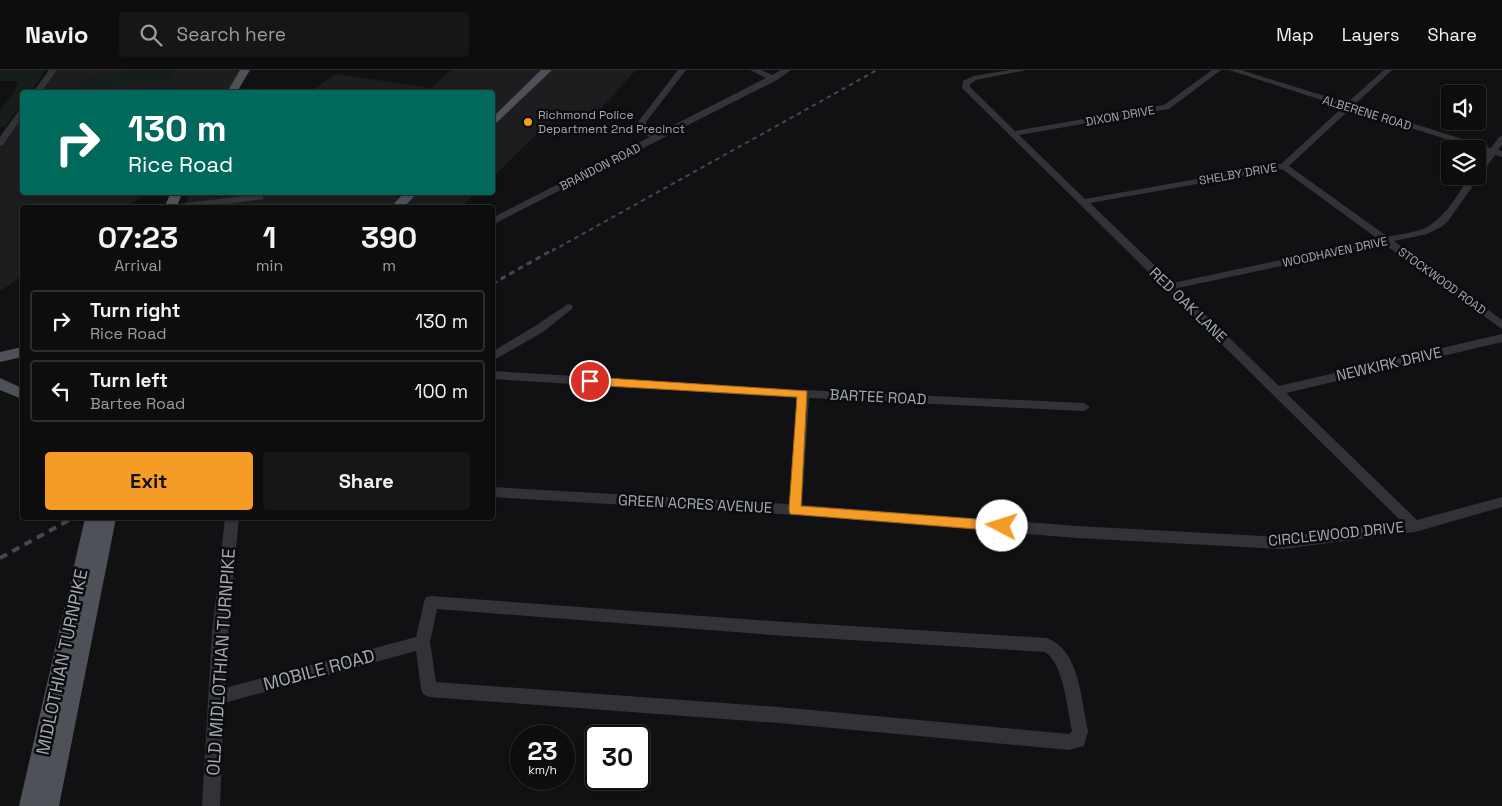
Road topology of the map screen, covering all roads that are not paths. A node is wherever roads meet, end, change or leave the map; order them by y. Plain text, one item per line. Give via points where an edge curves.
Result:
1 (53, 70) edge
2 (245, 70) edge
3 (252, 70) edge
4 (536, 70) edge
5 (547, 70) edge
6 (682, 70) edge
7 (754, 70) edge
8 (788, 70) edge
9 (1022, 70) edge
10 (1217, 70) edge
11 (1233, 70) edge
12 (1388, 70) edge
13 (774, 78) junction
14 (38, 90) edge
15 (233, 90) edge
16 (241, 90) edge
17 (1348, 107) junction
18 (495, 110) edge
19 (20, 115) edge
20 (495, 121) edge
21 (1012, 134) junction
22 (3, 136) edge
23 (657, 138) junction
24 (1502, 139) edge
25 (1497, 153) edge
26 (1486, 165) edge
27 (1284, 166) junction
28 (1468, 185) edge
29 (409, 195) edge
30 (420, 195) edge
31 (260, 199) edge
32 (1082, 202) junction
33 (199, 205) edge
34 (399, 205) edge
35 (411, 205) edge
36 (495, 220) edge
37 (1386, 241) junction
38 (1170, 287) junction
39 (568, 307) dead end
40 (1502, 325) edge
41 (1502, 338) edge
42 (20, 352) edge
43 (495, 355) edge
44 (0, 357) edge
45 (20, 362) edge
46 (0, 366) edge
47 (495, 375) edge
48 (0, 383) edge
49 (1276, 391) junction
50 (20, 393) edge
51 (803, 394) junction
52 (1084, 407) dead end
53 (495, 492) edge
54 (1502, 502) edge
55 (795, 510) junction
56 (98, 520) edge
57 (232, 520) edge
58 (1415, 526) junction
59 (1078, 532) joint
60 (422, 642) junction
61 (216, 698) junction
62 (30, 806) edge
63 (48, 806) edge
64 (211, 806) edge

1 - 14 street
2 - 15 main road
3 - 16 main road
4 - 18 main road
5 - 20 main road
6 - 23 street via 642,122 643,129
7 - 13 street
8 - 13 street, BRANDON ROAD
9 - 21 street, RED OAK LANE via 974,78 966,83 966,88
10 - 21 street, DIXON DRIVE via 1171,105 1159,110
11 - 17 street, ALBERENE ROAD
12 - 17 street, SHELBY DRIVE
13 - 23 street, BRANDON ROAD
17 - 25 street, ALBERENE ROAD
17 - 27 street, SHELBY DRIVE
19 - 22 street
21 - 32 street, RED OAK LANE
23 - 36 street, BRANDON ROAD
24 - 25 street
25 - 26 street
27 - 32 street, SHELBY DRIVE
27 - 37 street, STOCKWOOD ROAD
28 - 37 street, WOODHAVEN DRIVE via 1438,225 1424,232
29 - 34 main road
30 - 35 main road
31 - 33 street
32 - 38 street, RED OAK LANE
37 - 38 street, WOODHAVEN DRIVE
37 - 40 street, STOCKWOOD ROAD
38 - 49 street, RED OAK LANE
39 - 43 street
41 - 49 street, NEWKIRK DRIVE
42 - 44 main road
45 - 46 main road
47 - 51 street, BARTEE ROAD
48 - 50 main road
49 - 58 street, RED OAK LANE
51 - 52 street, BARTEE ROAD
51 - 55 street
53 - 55 street, GREEN ACRES AVENUE
54 - 58 street, CIRCLEWOOD DRIVE
55 - 59 street, GREEN ACRES AVENUE
56 - 62 main road, MIDLOTHIAN TURNPIKE
56 - 63 main road, MIDLOTHIAN TURNPIKE
57 - 61 street, OLD MIDLOTHIAN TURNPIKE
58 - 59 street, CIRCLEWOOD DRIVE via 1282,543
60 - 60 street via 429,689 779,715 1069,742 1078,740 1080,732 1065,663 1057,650 1047,645 431,602
60 - 61 street, MOBILE ROAD
61 - 64 street, OLD MIDLOTHIAN TURNPIKE

